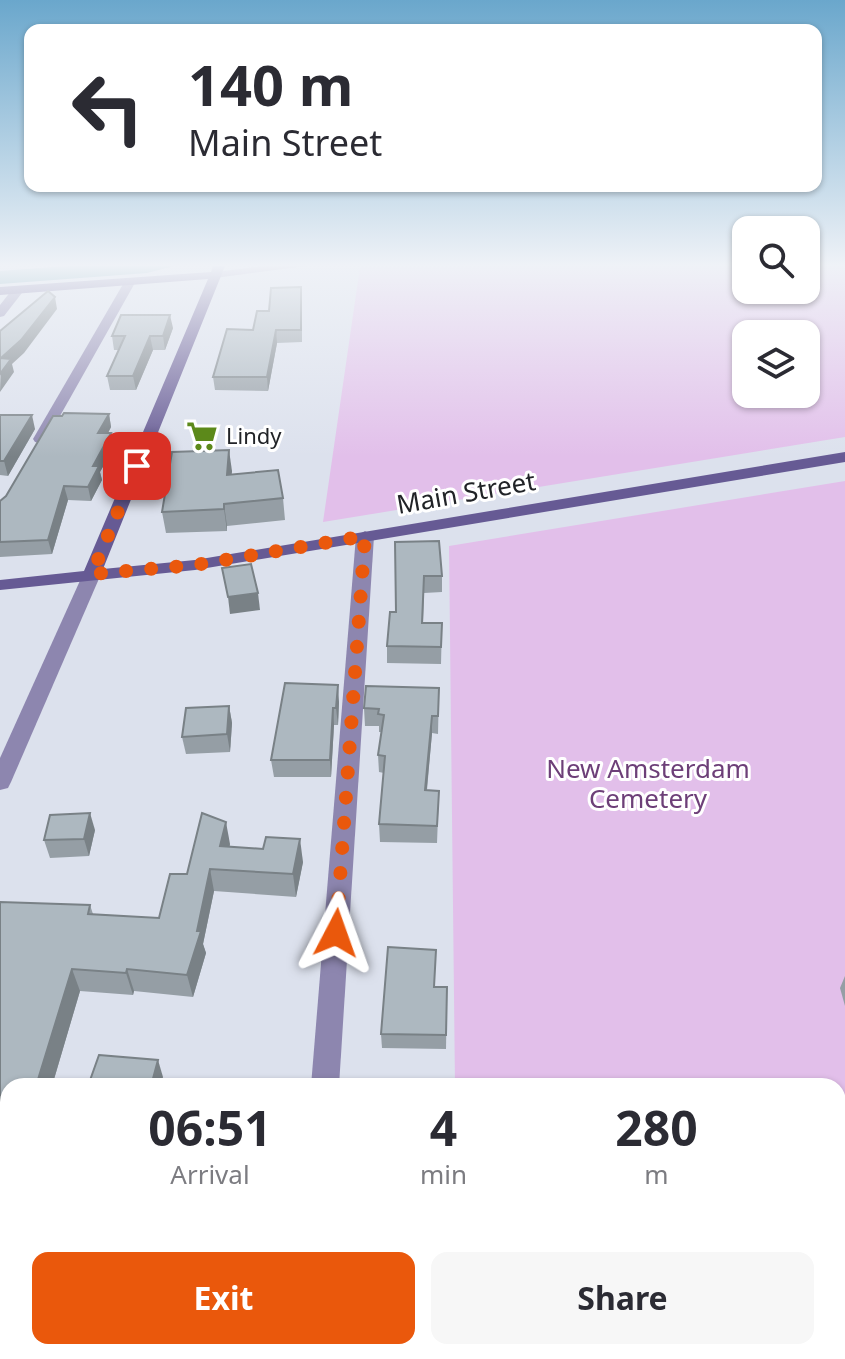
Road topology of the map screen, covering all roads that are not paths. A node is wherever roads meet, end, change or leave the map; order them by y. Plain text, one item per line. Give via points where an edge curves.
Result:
1 (102, 329) edge
2 (193, 329) edge
3 (31, 455) edge
4 (845, 457) edge
5 (365, 536) junction
6 (92, 574) junction
7 (0, 585) edge
8 (0, 782) edge
9 (326, 1078) edge

1 - 3 street
2 - 6 street
4 - 5 street, Main Street
5 - 6 street, Main Street via 195,565
5 - 9 street
6 - 7 street, Main Street
6 - 8 street

